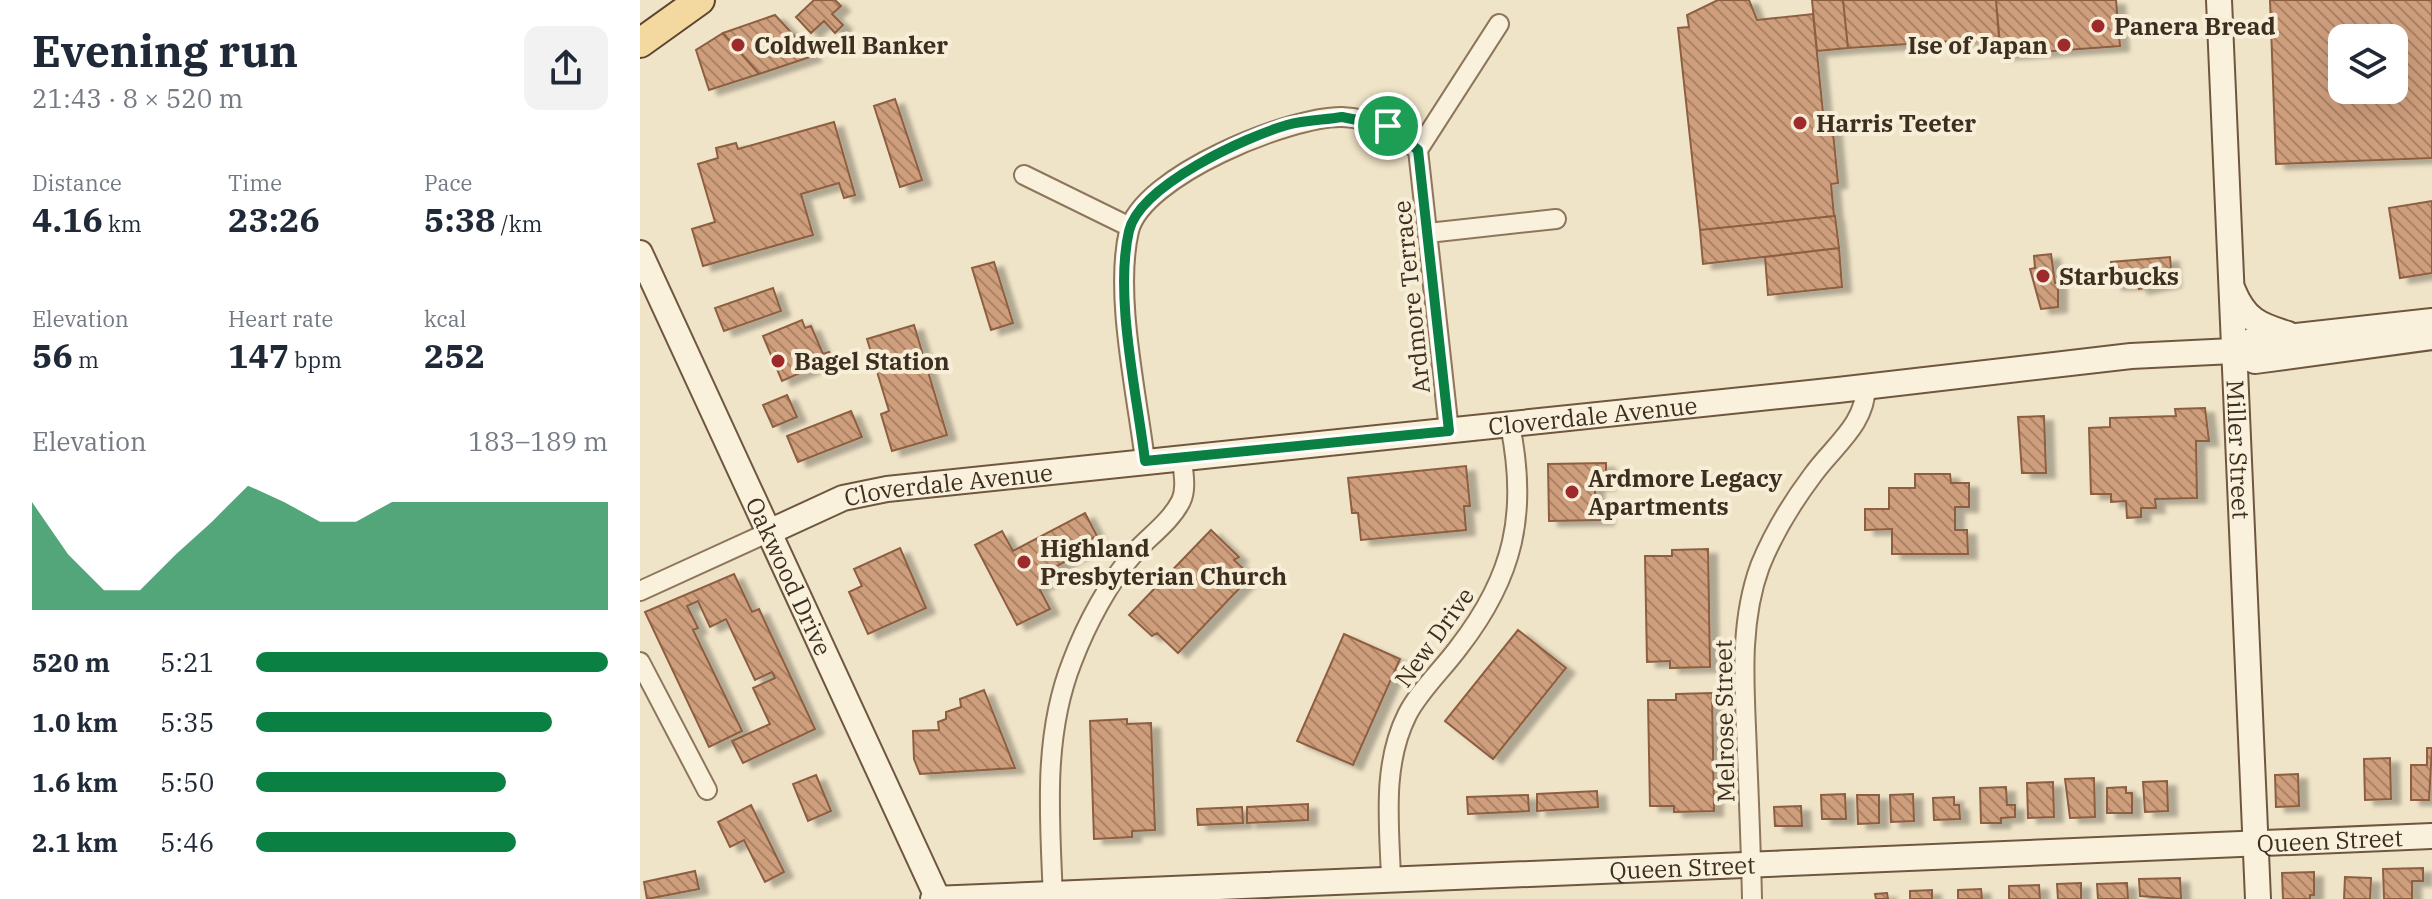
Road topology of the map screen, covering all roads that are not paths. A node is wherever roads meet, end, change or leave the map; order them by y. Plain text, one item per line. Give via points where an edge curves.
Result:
1 (700, 0) edge
2 (2219, 0) edge
3 (1499, 24) dead end
4 (640, 43) edge
5 (1418, 150) junction
6 (1024, 175) dead end
7 (1556, 219) dead end
8 (1130, 227) junction
9 (1428, 233) junction
10 (640, 253) edge
11 (2229, 279) junction
12 (2432, 321) edge
13 (2294, 335) junction
14 (2432, 337) edge
15 (2233, 351) junction
16 (1866, 386) junction
17 (1510, 425) junction
18 (1449, 431) junction
19 (1182, 458) junction
20 (1145, 461) junction
21 (769, 532) junction
22 (640, 591) edge
23 (640, 662) edge
24 (707, 790) dead end
25 (2432, 836) edge
26 (2256, 844) junction
27 (1751, 863) junction
28 (1391, 877) junction
29 (1052, 896) edge
30 (936, 899) edge
31 (1752, 899) edge
32 (2258, 899) edge

1 - 4 main road
2 - 11 street, Miller Street
3 - 5 street
5 - 8 street via 1388,126 1342,117 1287,125 1186,169 1160,189
5 - 9 street, Ardmore Terrace
6 - 8 street
7 - 9 street
8 - 20 street via 1124,269
9 - 18 street, Ardmore Terrace
10 - 21 street, Oakwood Drive
11 - 13 street via 2249,319
11 - 15 street, Miller Street
12 - 13 street, Cloverdale Avenue
13 - 15 street, Cloverdale Avenue via 2251,341
14 - 15 street, Cloverdale Avenue via 2255,361
15 - 16 street, Cloverdale Avenue via 2146,354
15 - 26 street, Miller Street
16 - 17 street, Cloverdale Avenue
16 - 27 street, Melrose Street via 1859,421 1790,507 1752,594 1744,668
17 - 18 street, Cloverdale Avenue
17 - 28 street, New Drive via 1520,490 1510,555 1480,618 1407,714 1389,788
18 - 19 street, Cloverdale Avenue
19 - 20 street, Cloverdale Avenue
19 - 29 street via 1182,499 1134,553 1099,606 1072,662 1058,709 1050,774
20 - 21 street, Cloverdale Avenue via 887,489 843,498
21 - 22 street
21 - 30 street, Oakwood Drive
23 - 24 street
25 - 26 street, Queen Street
26 - 27 street, Queen Street
26 - 32 street, Miller Street
27 - 28 street, Queen Street
27 - 31 street, Melrose Street
28 - 29 street, Queen Street
29 - 30 street, Queen Street

